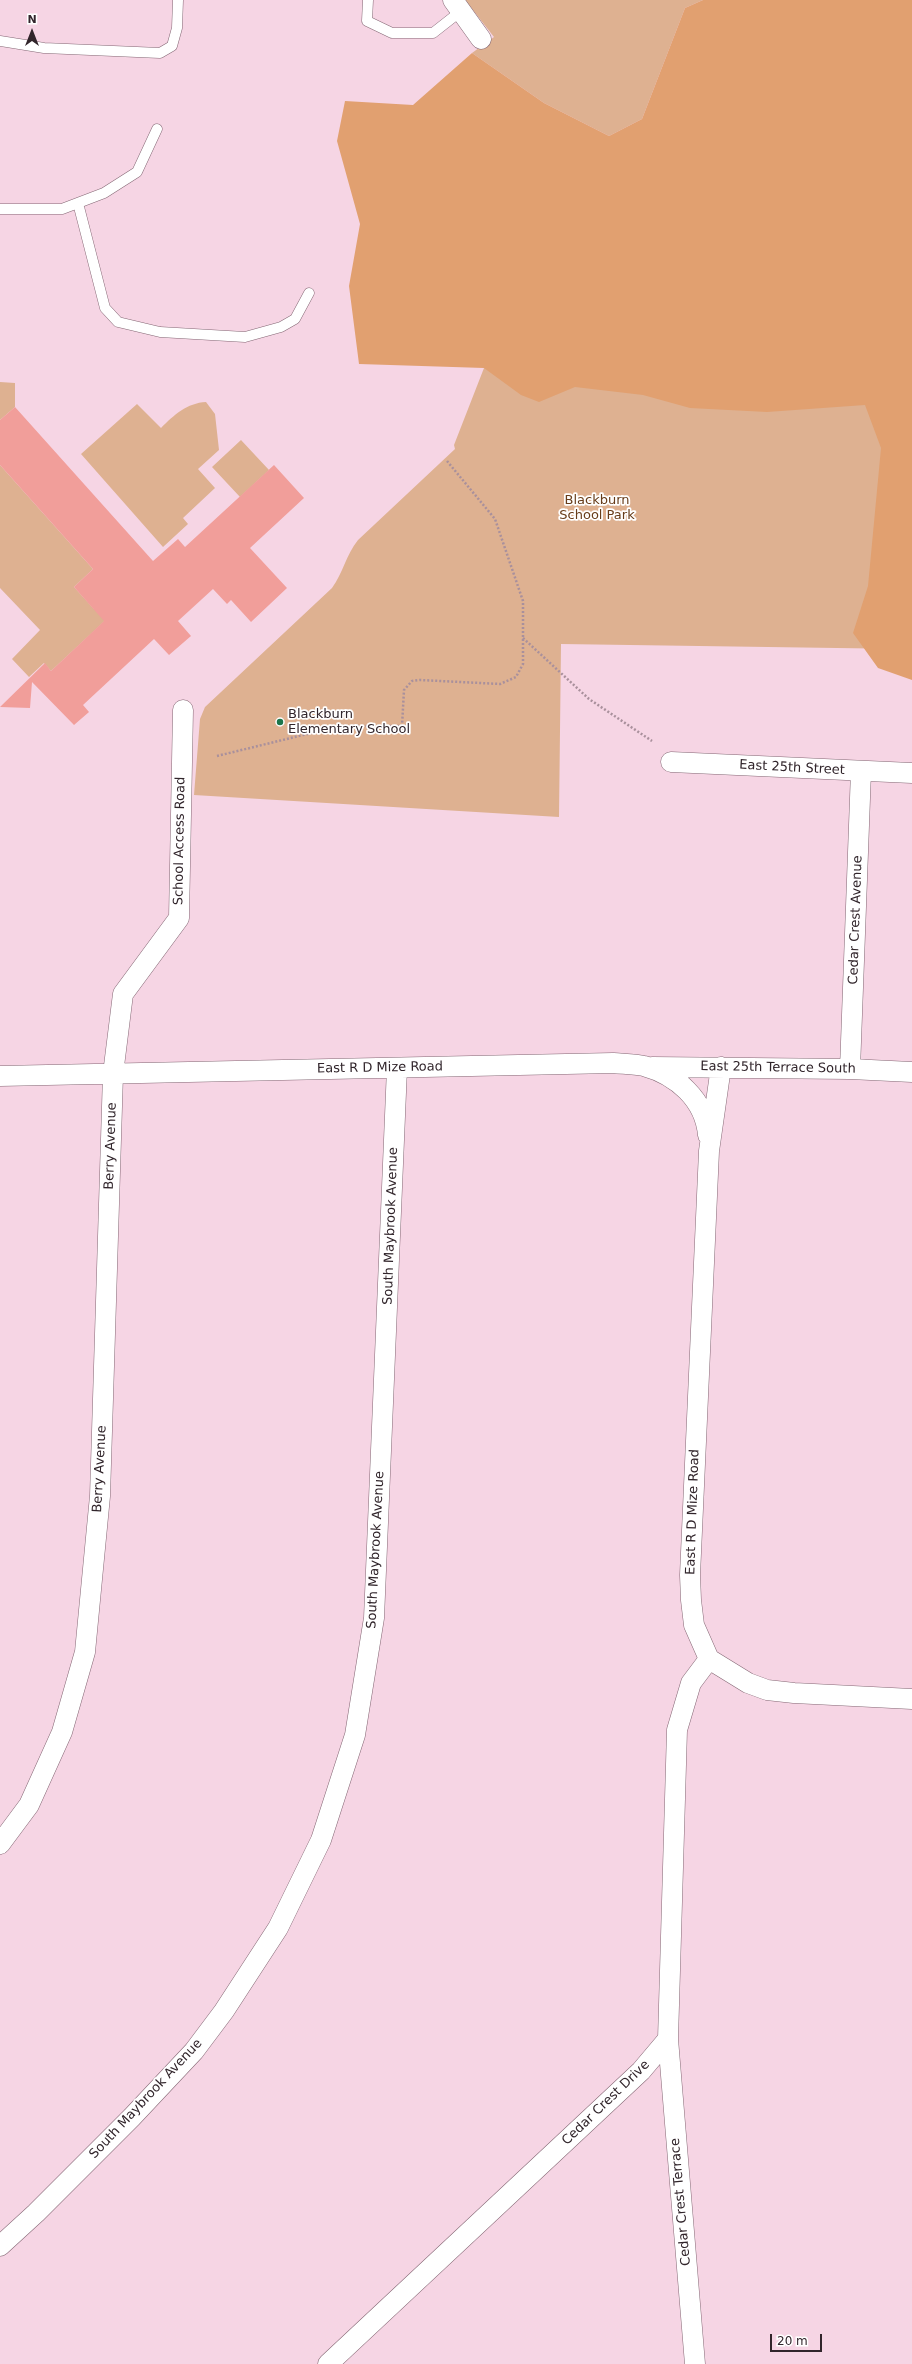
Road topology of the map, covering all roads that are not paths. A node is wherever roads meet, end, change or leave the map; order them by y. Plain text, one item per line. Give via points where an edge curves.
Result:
1 (178, 0) edge
2 (368, 0) edge
3 (457, 6) edge
4 (481, 40) dead end
5 (0, 41) edge
6 (157, 129) dead end
7 (78, 203) junction
8 (0, 209) edge
9 (309, 293) dead end
10 (183, 710) dead end
11 (672, 762) dead end
12 (862, 771) junction
13 (912, 773) edge
14 (644, 1066) junction
15 (721, 1067) junction
16 (397, 1068) junction
17 (850, 1069) junction
18 (912, 1072) edge
19 (113, 1074) junction
20 (0, 1076) edge
21 (709, 1151) junction
22 (709, 1659) junction
23 (912, 1700) edge
24 (0, 1844) edge
25 (668, 2039) junction
26 (0, 2246) edge
27 (328, 2364) edge
28 (695, 2364) edge

1 - 5 lane via 177,28 172,46 160,53 44,48
2 - 3 lane via 367,21 392,33 433,33
3 - 4 street
6 - 7 lane via 137,172 104,193
7 - 8 lane via 62,209
7 - 9 lane via 105,308 118,322 160,332 245,336 281,327 295,319
10 - 19 street, School Access Road via 179,918 123,994
11 - 12 street, East 25th Street
12 - 13 street, East 25th Street
12 - 17 street, Cedar Crest Avenue
14 - 15 street, East 25th Terrace South
14 - 16 street, East R D Mize Road via 613,1063
14 - 21 street, East R D Mize Road via 670,1077 687,1089 701,1107 707,1128
15 - 17 street, East 25th Terrace South
15 - 21 street, East R D Mize Road
16 - 19 street, East R D Mize Road
16 - 26 street, South Maybrook Avenue via 374,1618 355,1735 321,1840 278,1928 224,2011 194,2051 132,2117
17 - 18 street, East 25th Terrace South
19 - 20 street, East R D Mize Road
19 - 24 street, Berry Avenue via 100,1496 85,1652 62,1732 32,1799
21 - 22 street, East R D Mize Road via 690,1575 694,1625
22 - 23 street via 748,1683 768,1690
22 - 25 street via 691,1683 677,1730
25 - 27 street, Cedar Crest Drive via 641,2071
25 - 28 street, Cedar Crest Terrace

